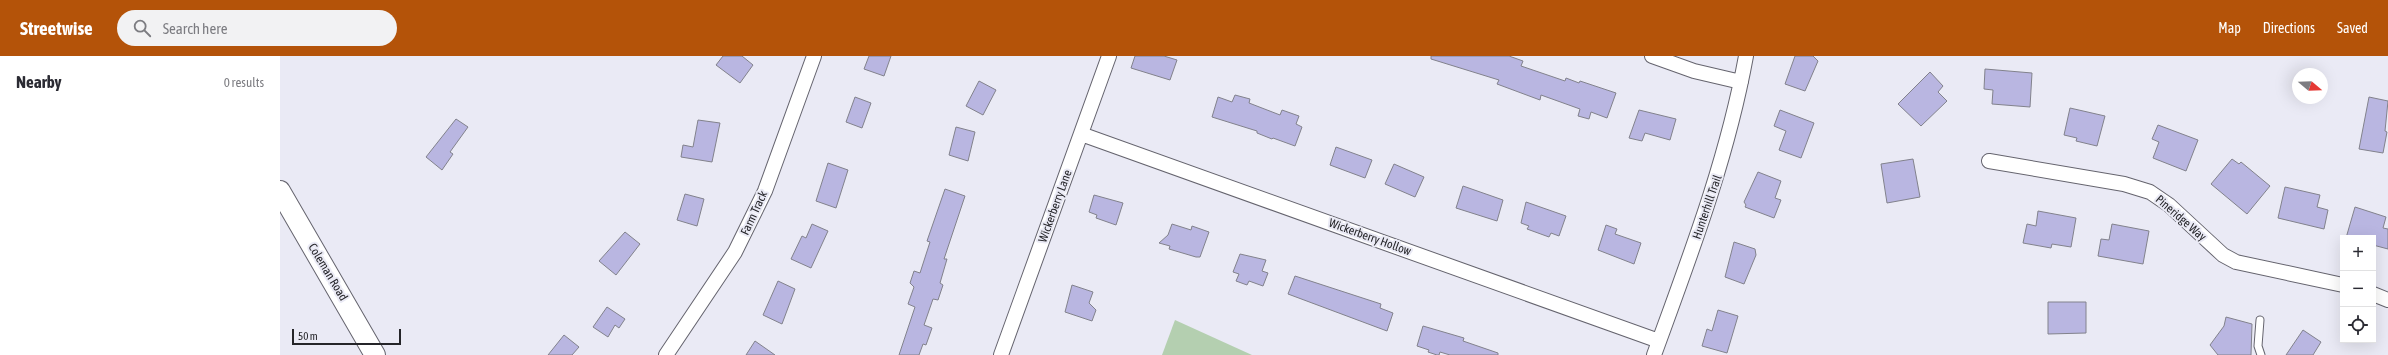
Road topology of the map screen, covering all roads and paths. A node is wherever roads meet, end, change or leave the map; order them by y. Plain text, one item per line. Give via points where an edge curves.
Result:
1 (814, 56) edge
2 (1109, 56) edge
3 (1652, 56) edge
4 (1746, 56) edge
5 (1741, 82) junction
6 (1081, 134) junction
7 (1989, 161) dead end
8 (280, 191) edge
9 (2340, 284) edge
10 (2376, 295) edge
11 (2388, 300) edge
12 (2260, 320) dead end
13 (1659, 341) junction
14 (375, 355) edge
15 (666, 355) edge
16 (1001, 355) edge
17 (1654, 355) edge
18 (2260, 355) edge

1 - 15 street, Farm Track via 765,191 735,252
2 - 6 street, Wickerberry Lane
3 - 5 street via 1694,71
4 - 5 street, Hunterhill Trail
5 - 13 street, Hunterhill Trail via 1719,174
6 - 13 street, Wickerberry Hollow
6 - 16 street, Wickerberry Lane
7 - 9 street, Pineridge Way via 2124,184 2150,192 2169,205 2223,255 2236,262
8 - 14 street, Coleman Road
10 - 11 street
12 - 18 lane
13 - 17 street, Hunterhill Trail

